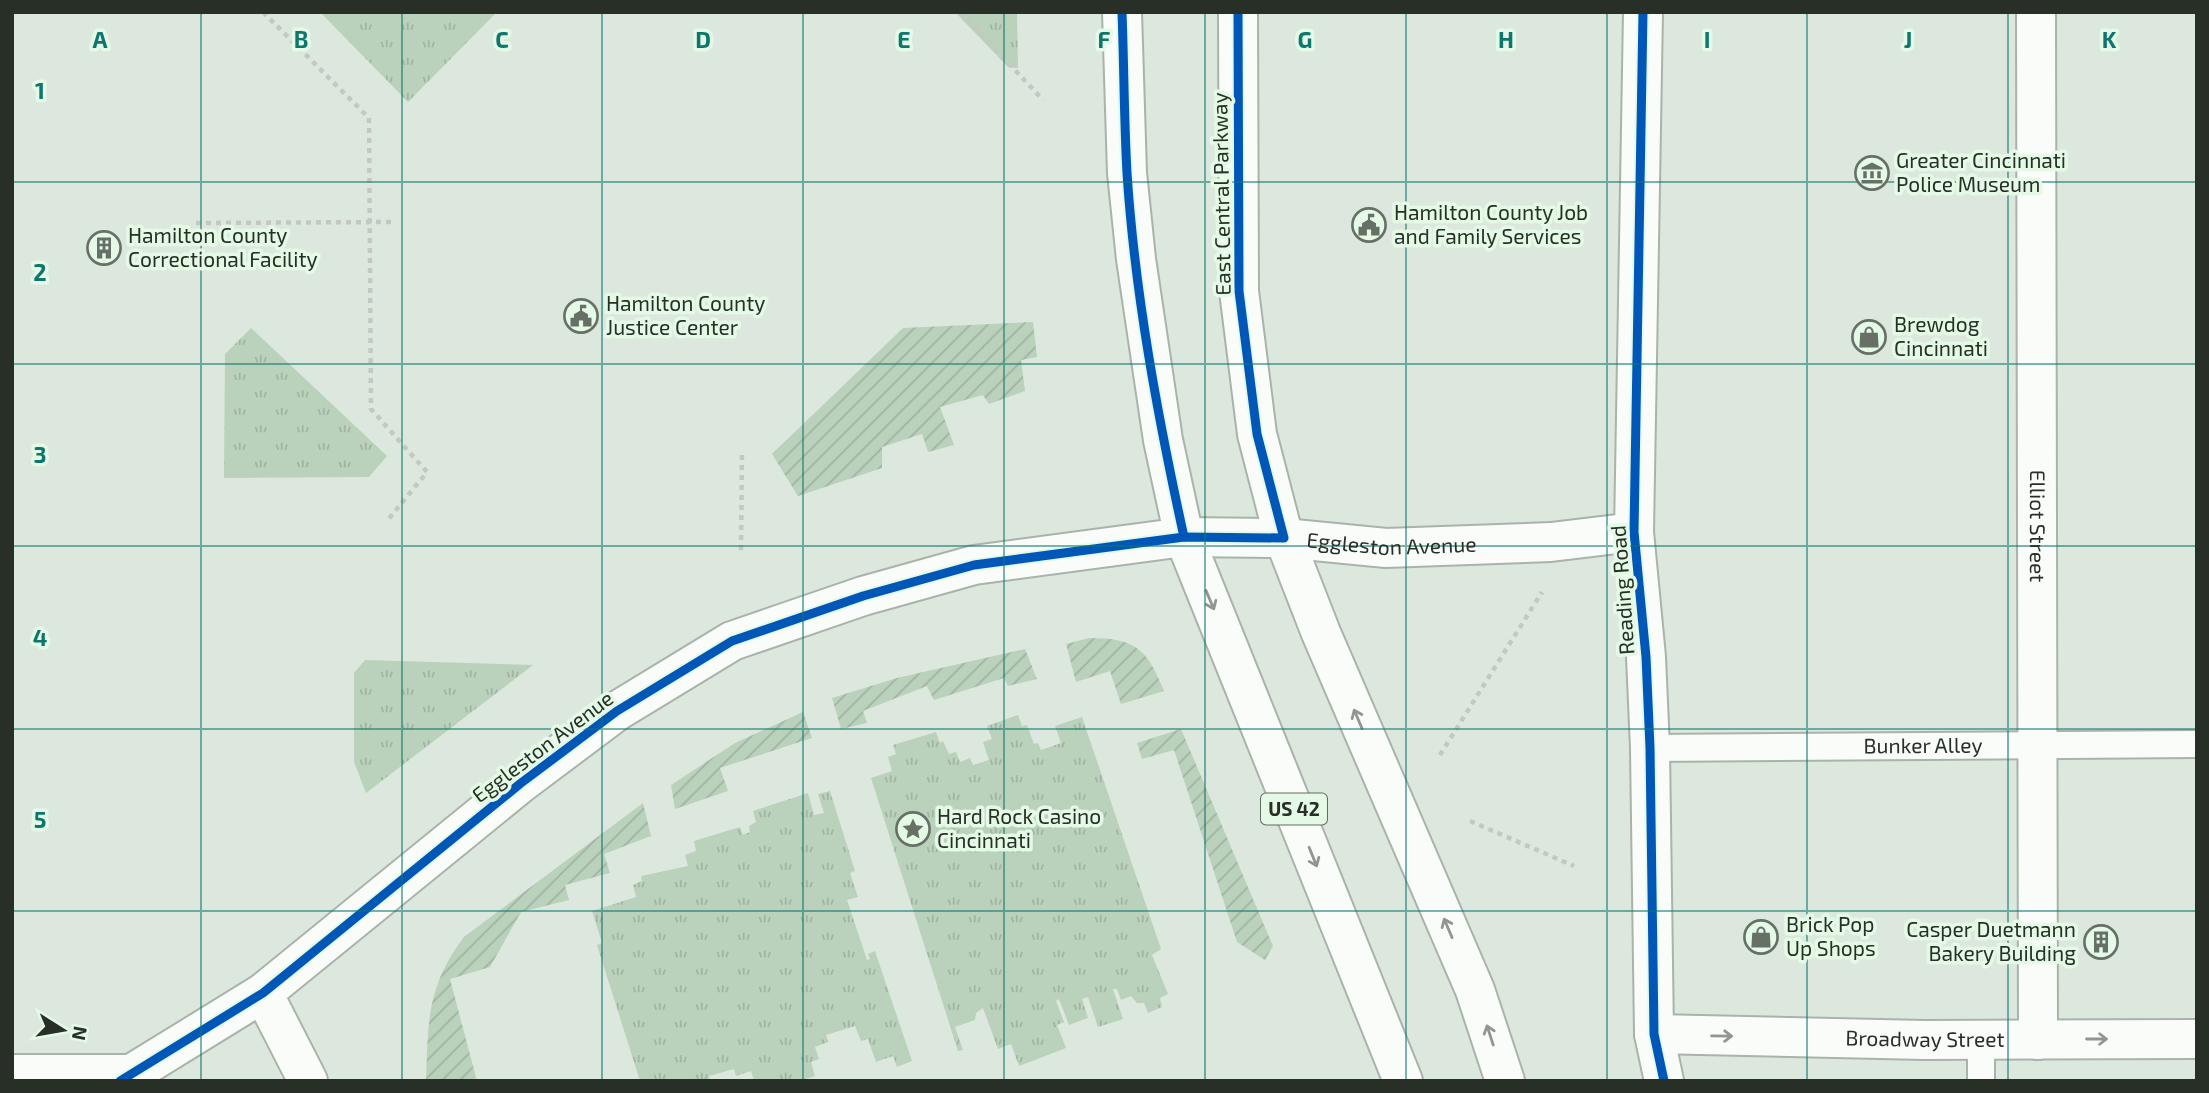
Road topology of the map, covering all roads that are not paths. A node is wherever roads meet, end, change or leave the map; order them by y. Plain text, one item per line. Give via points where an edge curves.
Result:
1 (1122, 12) edge
2 (1238, 12) edge
3 (1643, 12) edge
4 (2036, 12) edge
5 (1634, 532) junction
6 (1184, 537) junction
7 (1284, 538) junction
8 (2197, 744) edge
9 (2038, 745) junction
10 (1650, 748) junction
11 (263, 993) junction
12 (1654, 1034) junction
13 (1981, 1039) junction
14 (2197, 1039) edge
15 (2038, 1040) junction
16 (12, 1074) edge
17 (125, 1079) edge
18 (308, 1081) edge
19 (1403, 1081) edge
20 (1505, 1081) edge
21 (1664, 1081) edge
22 (1981, 1081) edge

1 - 6 main road, US 42 via 1127,173 1136,259 1163,440
2 - 7 main road, East Central Parkway via 1238,290 1257,434
3 - 5 main road, Reading Road
4 - 9 main road, Elliot Street
5 - 7 main road, Eggleston Avenue via 1551,542 1385,548
5 - 10 main road, Reading Road
6 - 7 main road, Eggleston Avenue
6 - 11 main road, Eggleston Avenue via 974,565 863,596 732,641 617,711 520,783
6 -> 19 main road, US 42
20 -> 7 main road via 1475,990
8 - 9 lane, Bunker Alley
9 - 10 lane, Bunker Alley
9 - 15 main road, Elliot Street
10 - 12 main road, Reading Road
11 - 17 main road, Eggleston Avenue
11 - 18 main road
12 -> 13 main road, Broadway Street
12 - 21 main road, Reading Road
13 - 15 main road, Broadway Street
13 - 22 lane
15 -> 14 main road, Broadway Street
16 - 17 main road

